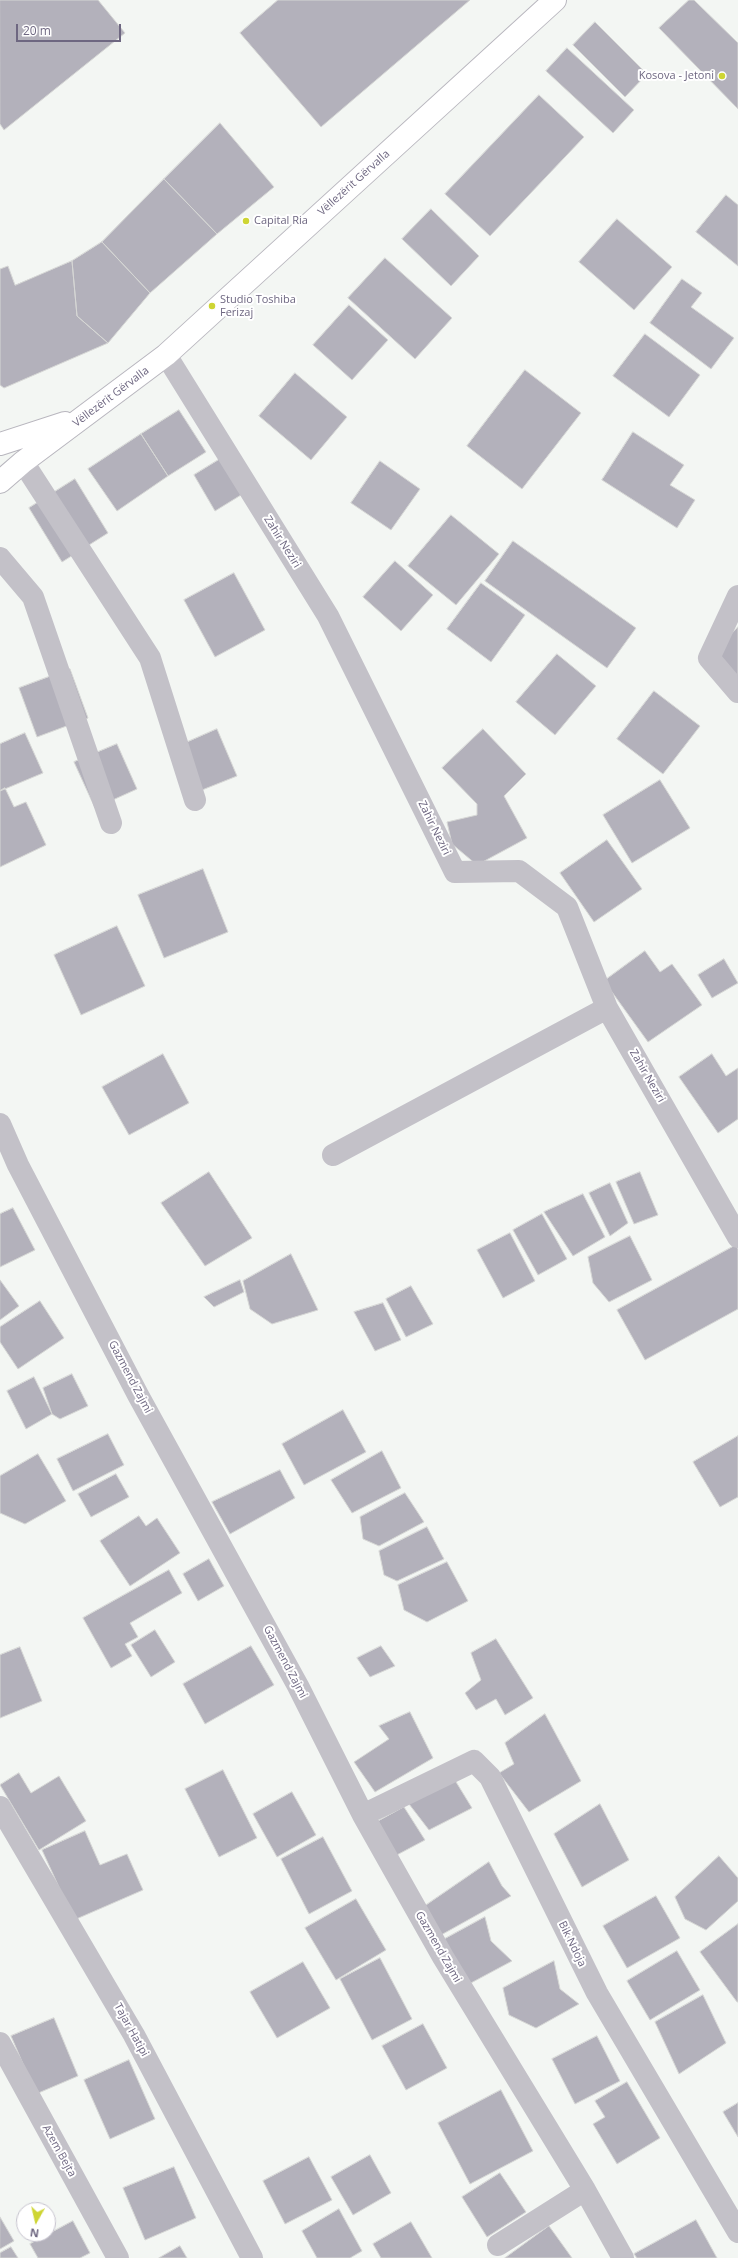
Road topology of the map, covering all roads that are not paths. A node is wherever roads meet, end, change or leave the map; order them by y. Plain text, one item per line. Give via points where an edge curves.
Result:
1 (555, 0) edge
2 (166, 355) junction
3 (84, 417) junction
4 (0, 444) edge
5 (23, 462) junction
6 (0, 482) edge
7 (0, 558) edge
8 (738, 596) edge
9 (738, 692) edge
10 (195, 800) dead end
11 (111, 823) dead end
12 (607, 1008) junction
13 (0, 1124) edge
14 (333, 1155) dead end
15 (738, 1237) edge
16 (0, 1807) edge
17 (363, 1815) junction
18 (0, 2043) edge
19 (585, 2190) junction
20 (738, 2232) edge
21 (498, 2245) dead end
22 (118, 2258) edge
23 (252, 2258) edge
24 (623, 2258) edge

1 - 2 street, Vëllezërit Gërvalla
2 - 3 street, Vëllezërit Gërvalla
2 - 12 street, Zahir Neziri via 328,616 455,872 519,871 567,907
3 - 4 street
3 - 5 street, Vëllezërit Gërvalla
5 - 6 street, Vëllezërit Gërvalla
5 - 10 street via 150,658
7 - 11 street via 33,597
8 - 9 street via 709,658
12 - 14 street
12 - 15 street, Zahir Neziri
13 - 17 street, Gazmend Zajmi via 18,1165 138,1394 298,1686
16 - 23 street, Tajar Hatipi via 134,2035
17 - 19 street, Gazmend Zajmi via 443,1957
17 - 20 street, Bik Ndoja via 474,1761 490,1777 597,1993
18 - 22 street, Azem Bejta
19 - 21 street
19 - 24 street, Gazmend Zajmi

